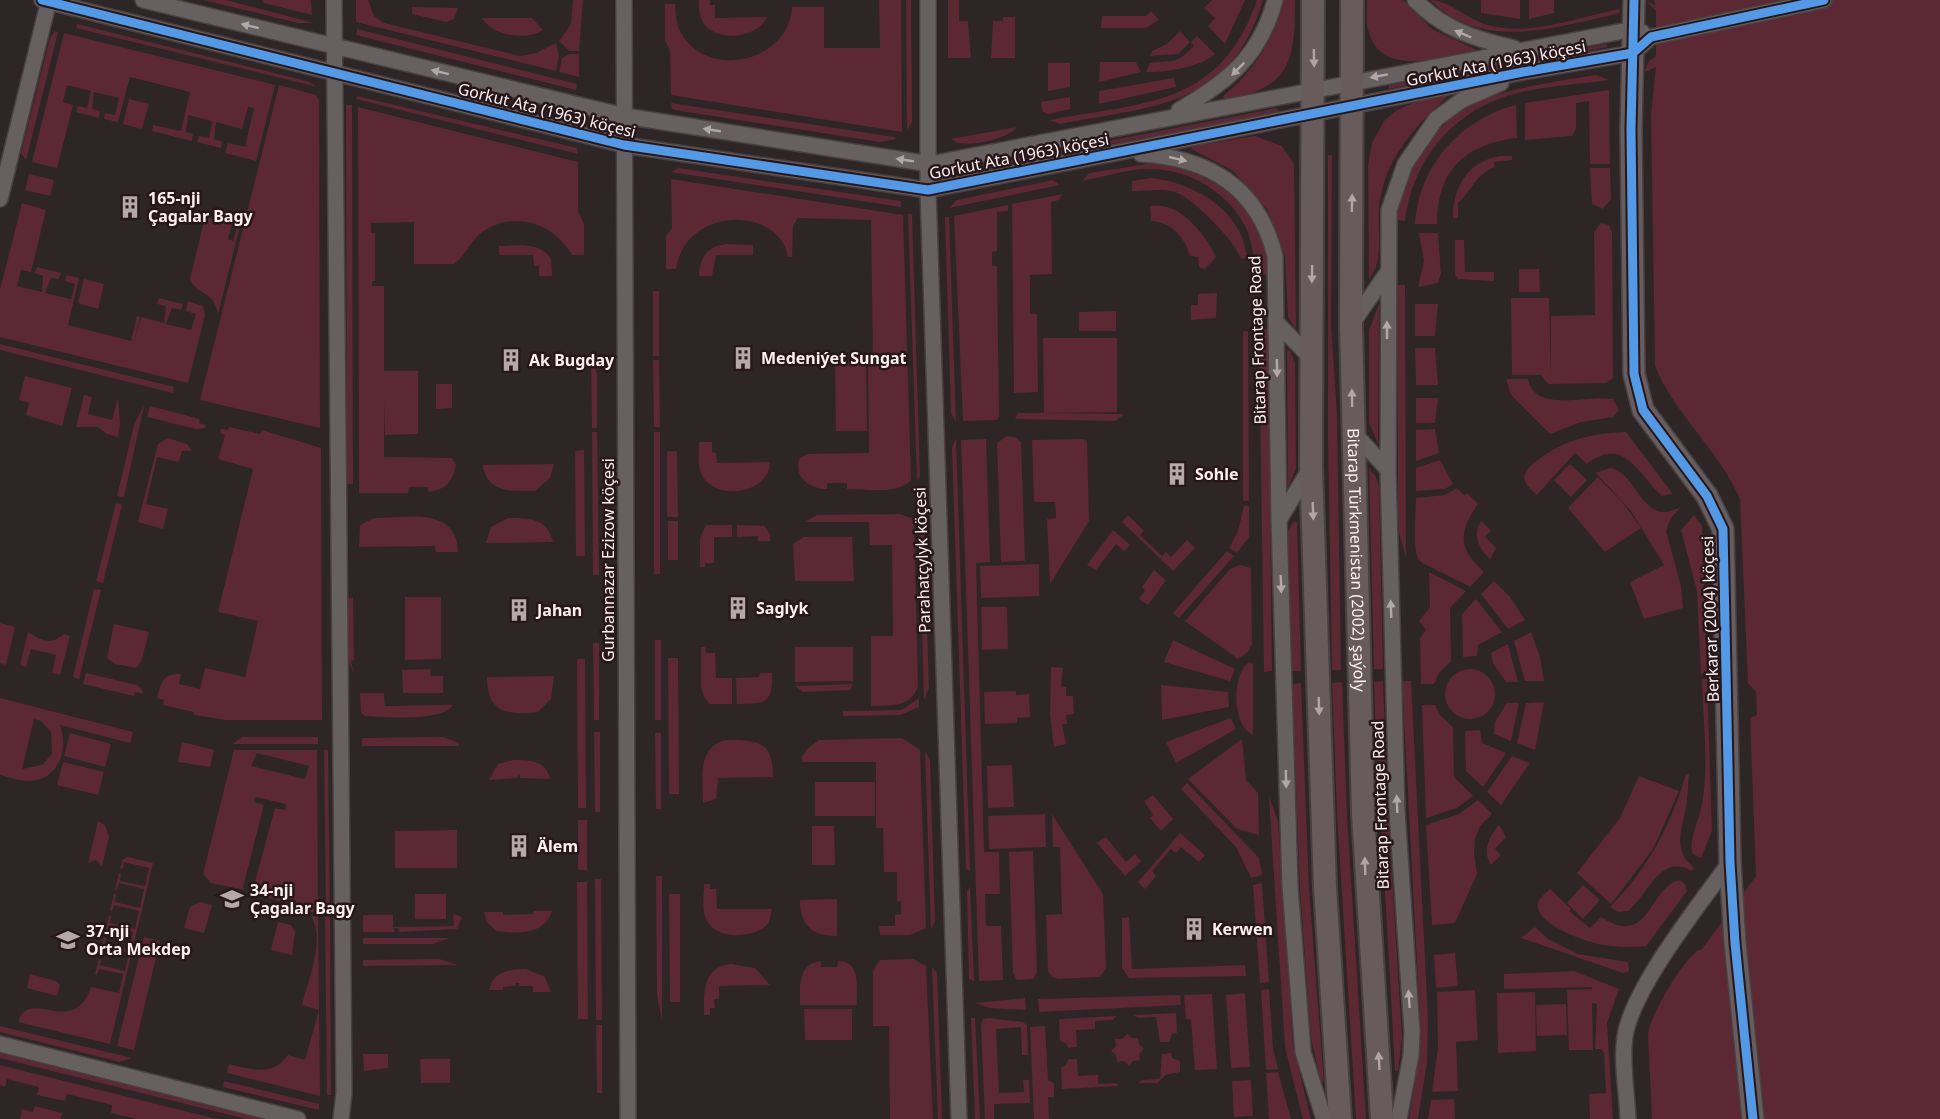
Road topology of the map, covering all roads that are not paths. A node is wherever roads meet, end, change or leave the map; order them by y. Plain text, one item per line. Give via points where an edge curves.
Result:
1 (143, 0) edge
2 (334, 0) edge
3 (624, 0) edge
4 (928, 0) edge
5 (1275, 0) edge
6 (1313, 0) edge
7 (1352, 0) edge
8 (1415, 0) edge
9 (1634, 0) edge
10 (1824, 0) edge
11 (47, 1) edge
12 (1643, 33) junction
13 (334, 46) junction
14 (1519, 50) junction
15 (1633, 53) junction
16 (1522, 72) junction
17 (335, 73) junction
18 (1353, 81) junction
19 (1314, 88) junction
20 (1354, 107) junction
21 (625, 116) junction
22 (1314, 116) junction
23 (1168, 117) junction
24 (624, 145) junction
25 (1120, 152) junction
26 (930, 164) junction
27 (928, 190) junction
28 (0, 199) edge
29 (1387, 273) junction
30 (1277, 323) junction
31 (1351, 325) junction
32 (1312, 358) junction
33 (1353, 432) junction
34 (1311, 466) junction
35 (1388, 470) junction
36 (1279, 520) junction
37 (1730, 862) junction
38 (0, 1044) edge
39 (298, 1119) edge
40 (341, 1119) edge
41 (628, 1119) edge
42 (959, 1119) edge
43 (1324, 1119) edge
44 (1341, 1119) edge
45 (1382, 1119) edge
46 (1399, 1119) edge
47 (1628, 1119) edge
48 (1753, 1119) edge

13 -> 1 street, Gorkut Ata (1963) köçesi
2 - 13 street
3 - 21 street, Gurbannazar Ezizow köçesi
4 - 26 street, Parahatçylyk köçesi
5 -> 23 street via 1267,26 1244,63 1222,83
6 -> 19 main road
7 - 18 main road, Bitarap Türkmenistan (2002) şaýoly
14 -> 8 street via 1452,29
9 - 12 street, Berkarar (2004) köçesi
10 - 12 street, Gorkut Ata (1963) köçesi
11 - 17 street, Gorkut Ata (1963) köçesi
11 - 28 street
12 - 14 street, Gorkut Ata (1963) köçesi
12 - 15 street, Berkarar (2004) köçesi
13 - 17 street
21 -> 13 street, Gorkut Ata (1963) köçesi
14 -> 18 street, Gorkut Ata (1963) köçesi
15 - 16 street, Gorkut Ata (1963) köçesi
15 - 37 street, Berkarar (2004) köçesi via 1634,374 1643,410 1707,496 1723,529
16 - 20 street, Gorkut Ata (1963) köçesi
16 - 29 street, Bitarap Frontage Road via 1449,108 1418,143 1393,194
17 - 24 street, Gorkut Ata (1963) köçesi
17 - 40 street via 344,1093
18 - 19 street, Gorkut Ata (1963) köçesi
18 - 20 main road, Bitarap Türkmenistan (2002) şaýoly
19 - 22 main road
19 - 23 street, Gorkut Ata (1963) köçesi
20 - 22 street, Gorkut Ata (1963) köçesi
31 -> 20 main road, Bitarap Türkmenistan (2002) şaýoly
21 - 24 street, Gurbannazar Ezizow köçesi
26 -> 21 street, Gorkut Ata (1963) köçesi
22 - 25 street, Gorkut Ata (1963) köçesi
22 -> 32 main road
23 - 26 street, Gorkut Ata (1963) köçesi
24 - 27 street, Gorkut Ata (1963) köçesi
24 - 41 street, Gurbannazar Ezizow köçesi
25 - 27 street, Gorkut Ata (1963) köçesi
25 -> 30 street, Bitarap Frontage Road via 1191,162 1219,174 1242,192 1260,215 1271,241
26 - 27 street, Parahatçylyk köçesi
27 - 42 street, Parahatçylyk köçesi
29 - 31 street
35 -> 29 street, Bitarap Frontage Road
30 - 32 street
30 -> 36 street, Bitarap Frontage Road
33 -> 31 main road, Bitarap Türkmenistan (2002) şaýoly
32 - 34 main road
33 - 35 street
45 -> 33 main road, Bitarap Türkmenistan (2002) şaýoly via 1365,866
34 - 36 street
34 -> 44 main road via 1325,888
46 -> 35 street, Bitarap Frontage Road via 1412,1031 1397,811
36 -> 43 street, Bitarap Frontage Road via 1287,816 1298,992 1303,1052
37 - 47 street via 1663,958 1633,1010 1624,1038
37 - 48 street, Berkarar (2004) köçesi
38 - 39 street

